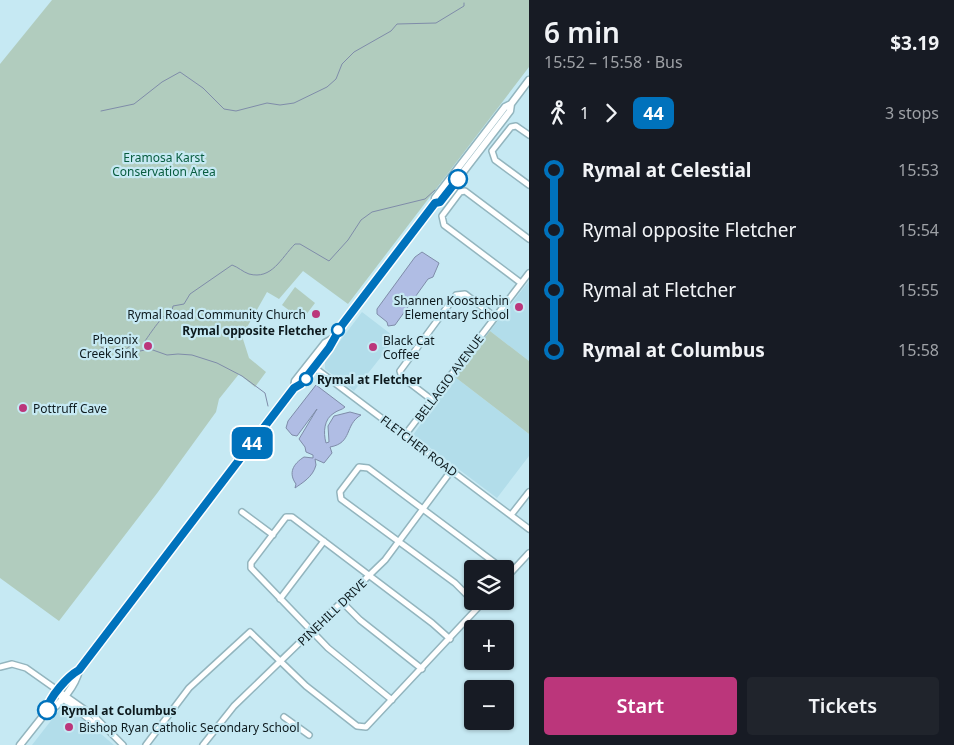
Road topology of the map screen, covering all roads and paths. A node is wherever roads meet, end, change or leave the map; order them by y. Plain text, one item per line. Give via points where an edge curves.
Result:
1 (529, 80) edge
2 (529, 135) edge
3 (529, 185) edge
4 (529, 239) edge
5 (529, 273) edge
6 (521, 283) junction
7 (495, 317) junction
8 (312, 365) junction
9 (432, 400) junction
10 (405, 435) junction
11 (451, 471) junction
12 (529, 492) edge
13 (423, 509) junction
14 (242, 512) dead end
15 (511, 516) junction
16 (529, 529) edge
17 (272, 535) junction
18 (324, 541) junction
19 (399, 543) junction
20 (529, 553) edge
21 (489, 560) edge
22 (514, 566) edge
23 (369, 575) junction
24 (464, 592) edge
25 (280, 598) junction
26 (342, 602) junction
27 (476, 610) edge
28 (312, 631) junction
29 (450, 639) junction
30 (281, 661) junction
31 (0, 668) edge
32 (422, 669) junction
33 (79, 670) junction
34 (58, 692) junction
35 (63, 696) junction
36 (392, 700) junction
37 (46, 711) junction
38 (284, 717) dead end
39 (309, 735) dead end
40 (20, 745) edge
41 (123, 745) edge
42 (146, 745) edge
43 (203, 745) edge

1 - 8 main road via 435,198 435,203
2 - 3 street via 516,126 511,127 492,151 495,160
4 - 6 street via 465,191 460,192 441,219
5 - 6 street, BELLAGIO AVENUE
6 - 7 street, BELLAGIO AVENUE
7 - 9 street, BELLAGIO AVENUE
7 - 9 street via 465,294 456,295 400,371 402,377
8 - 10 street, FLETCHER ROAD
8 - 33 main road via 295,381 294,388
9 - 10 street, BELLAGIO AVENUE
10 - 11 street, FLETCHER ROAD
11 - 13 street, PINEHILL DRIVE
11 - 15 street, FLETCHER ROAD
12 - 15 street
13 - 19 street, PINEHILL DRIVE
13 - 19 street via 365,466 359,467 341,491 339,496 342,500
13 - 21 street
14 - 17 street
15 - 16 street, FLETCHER ROAD
17 - 18 street via 290,516
17 - 25 street via 250,566
18 - 23 street
18 - 25 street
19 - 23 street, PINEHILL DRIVE
19 - 24 street
20 - 22 street
23 - 26 street, PINEHILL DRIVE
23 - 29 street
25 - 28 street
26 - 28 street, PINEHILL DRIVE
26 - 32 street
27 - 29 street
28 - 30 street, PINEHILL DRIVE
28 - 36 street via 331,651
29 - 32 street
30 - 36 street via 306,686 360,727 368,726
30 - 42 street via 253,632 248,632 189,688
30 - 43 street, PINEHILL DRIVE via 228,712
31 - 34 street via 21,665
32 - 36 street
33 - 34 main road
33 - 35 main road
34 - 35 street
34 - 37 main road
35 - 37 main road via 53,709
35 - 41 street
37 - 40 main road
38 - 39 street

